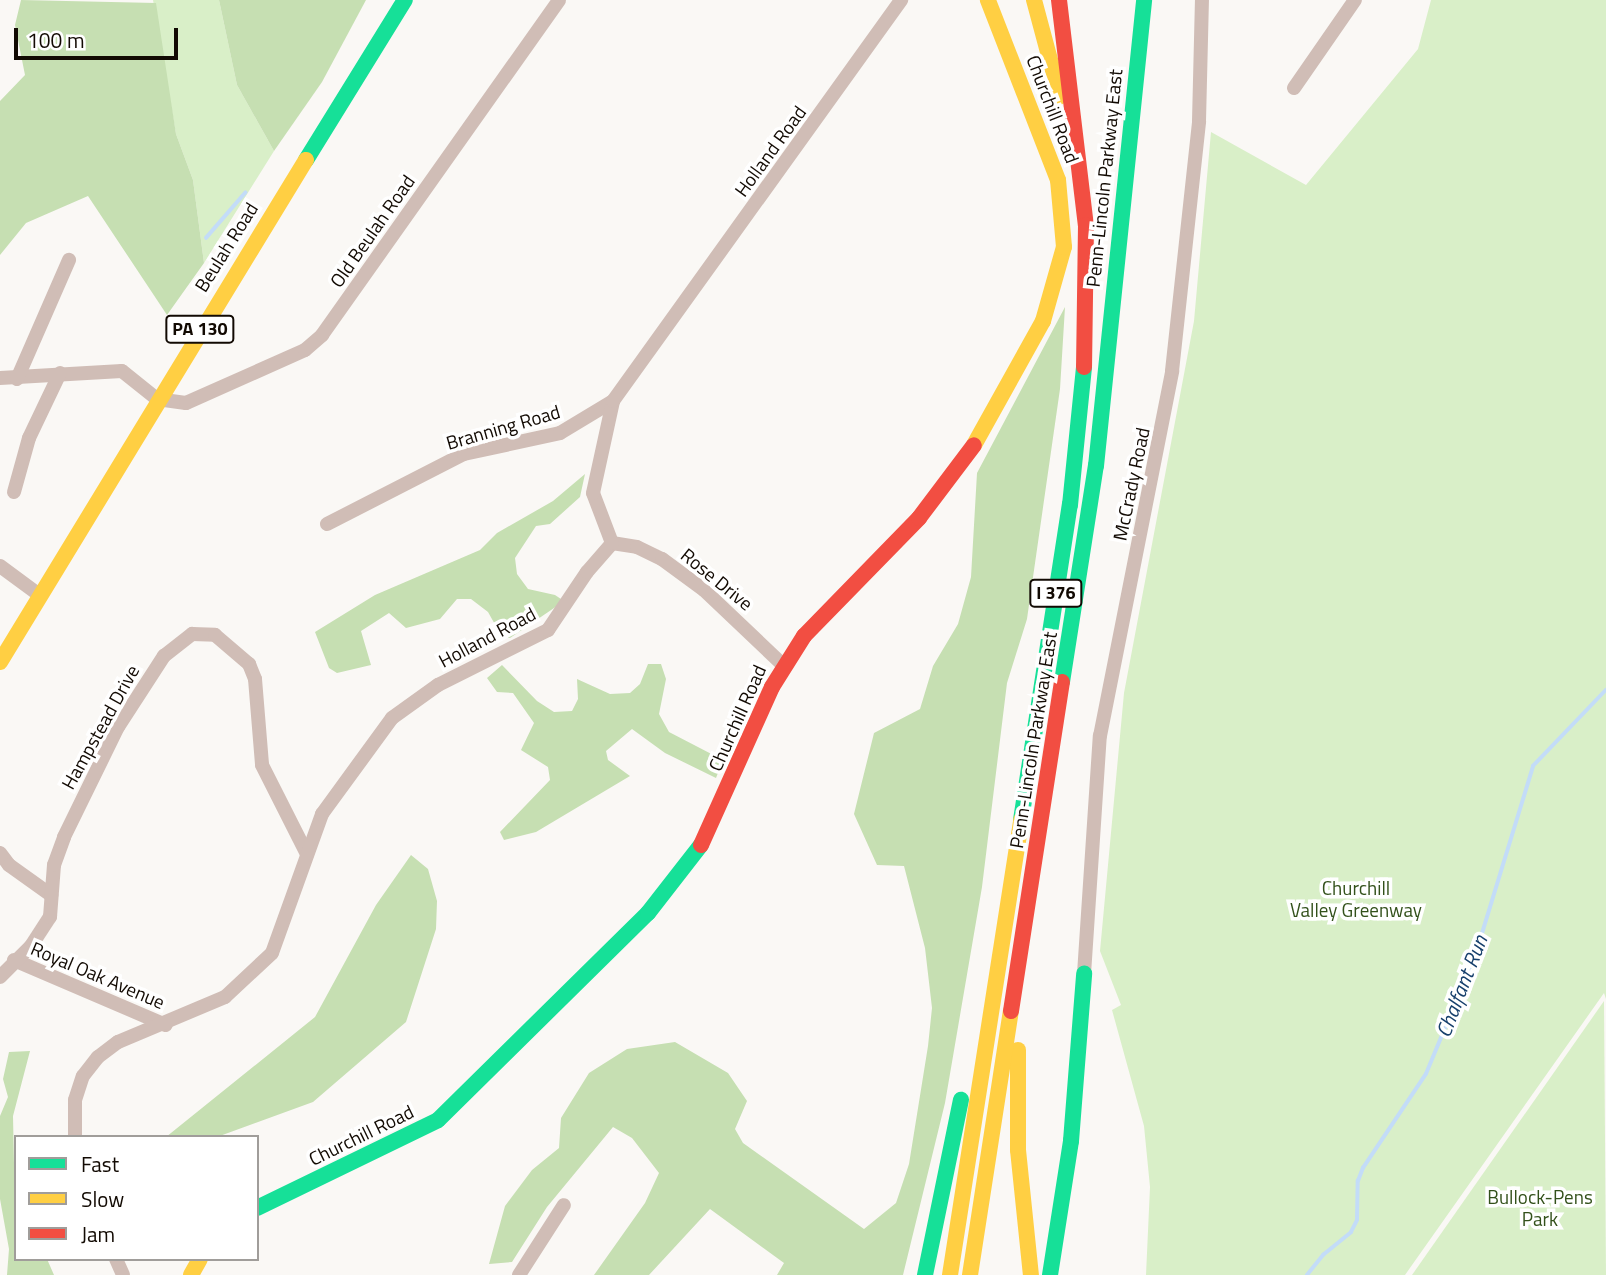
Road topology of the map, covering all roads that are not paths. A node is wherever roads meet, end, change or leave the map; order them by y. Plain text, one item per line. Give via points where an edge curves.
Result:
1 (405, 0) edge
2 (559, 0) edge
3 (901, 0) edge
4 (988, 0) edge
5 (1034, 0) edge
6 (1059, 0) edge
7 (1075, 0) edge
8 (1144, 0) edge
9 (1202, 0) edge
10 (1355, 0) edge
11 (1086, 77) dead end
12 (1294, 88) dead end
13 (1097, 169) dead end
14 (1083, 184) junction
15 (69, 260) dead end
16 (60, 373) junction
17 (0, 378) edge
18 (17, 379) junction
19 (1104, 384) junction
20 (157, 398) junction
21 (612, 401) junction
22 (13, 492) dead end
23 (327, 524) dead end
24 (612, 543) junction
25 (0, 566) edge
26 (38, 594) junction
27 (0, 662) edge
28 (784, 666) junction
29 (0, 853) edge
30 (307, 855) junction
31 (51, 895) junction
32 (1005, 919) junction
33 (14, 960) junction
34 (1084, 974) joint
35 (0, 977) edge
36 (1011, 1015) junction
37 (166, 1025) junction
38 (75, 1135) edge
39 (564, 1205) dead end
40 (259, 1207) edge
41 (519, 1275) edge
42 (925, 1275) edge
43 (950, 1275) edge
44 (970, 1275) edge
45 (1031, 1275) edge
46 (1050, 1275) edge

1 - 20 main road, Beulah Road / PA 130
2 - 20 street, Old Beulah Road via 314,343 194,400 177,403
3 - 21 street, Holland Road
4 - 28 main road, Churchill Road via 1060,191 1064,247 1054,289 1034,340 953,476 919,518 822,613
5 - 14 main road
6 - 14 main road, Penn-Lincoln Parkway East / I 376
7 - 11 main road
8 - 19 main road, Penn-Lincoln Parkway East / I 376
9 - 34 street, McCrady Road via 1199,121 1174,358 1100,736
10 - 12 street
13 - 19 main road
14 - 32 main road, Penn-Lincoln Parkway East / I 376 via 1087,305 1076,464
15 - 18 street
16 - 18 street
16 - 20 street via 122,371
16 - 22 street via 29,438
17 - 18 street
19 - 36 main road, Penn-Lincoln Parkway East / I 376 via 1096,466
20 - 26 main road, Beulah Road / PA 130
21 - 23 street, Branning Road via 560,433 464,454
21 - 24 street, Holland Road via 593,493
24 - 28 street, Rose Drive via 637,547 662,559 704,590
24 - 30 street, Holland Road via 548,629 438,685 392,718 333,796
25 - 26 street
26 - 27 main road, Beulah Road / PA 130
28 - 40 main road, Churchill Road via 717,817 698,850 648,913 438,1120
29 - 31 street via 9,866
30 - 31 street, Hampstead Drive via 262,765 255,679 249,664 215,635 192,634 157,665 118,727 64,837
30 - 37 street, Holland Road via 299,888 272,953 225,997
31 - 33 street, Hampstead Drive via 50,918
32 - 42 main road via 969,1060
32 - 43 main road, Penn-Lincoln Parkway East / I 376
33 - 35 street, Hampstead Drive
33 - 37 street, Royal Oak Avenue
34 - 46 main road via 1071,1141
36 - 44 main road, Penn-Lincoln Parkway East / I 376
36 - 45 main road via 1018,1045 1017,1139
37 - 38 street, Holland Road via 118,1042 98,1057 83,1076 75,1100
39 - 41 street

